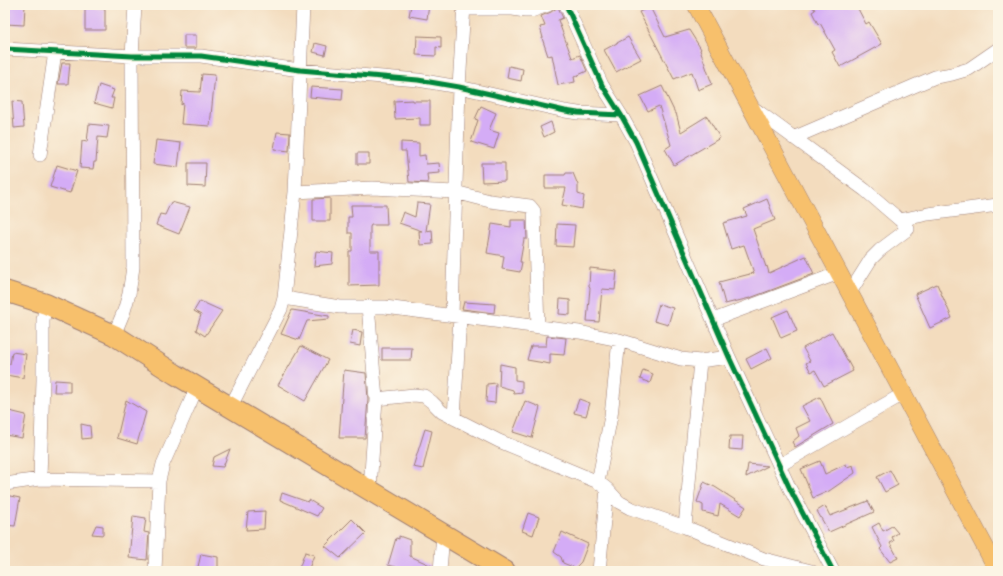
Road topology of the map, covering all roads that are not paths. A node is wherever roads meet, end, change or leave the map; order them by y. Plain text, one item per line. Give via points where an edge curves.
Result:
1 (135, 5) edge
2 (303, 5) edge
3 (548, 5) edge
4 (566, 5) edge
5 (696, 5) edge
6 (464, 7) edge
7 (998, 49) edge
8 (5, 50) edge
9 (55, 52) junction
10 (132, 56) junction
11 (300, 70) junction
12 (459, 87) junction
13 (749, 105) junction
14 (621, 115) junction
15 (793, 138) junction
16 (40, 155) dead end
17 (295, 192) junction
18 (455, 192) junction
19 (998, 205) edge
20 (900, 220) junction
21 (839, 273) junction
22 (5, 291) edge
23 (849, 294) junction
24 (284, 298) junction
25 (46, 304) junction
26 (368, 306) junction
27 (456, 316) junction
28 (713, 320) junction
29 (538, 327) junction
30 (114, 335) junction
31 (619, 340) junction
32 (729, 357) junction
33 (700, 361) junction
34 (197, 387) junction
35 (904, 394) junction
36 (376, 399) junction
37 (230, 406) junction
38 (454, 418) junction
39 (780, 465) junction
40 (40, 479) junction
41 (159, 481) junction
42 (5, 484) edge
43 (602, 486) junction
44 (370, 489) junction
45 (685, 527) junction
46 (443, 534) junction
47 (155, 571) edge
48 (440, 571) edge
49 (505, 571) edge
50 (599, 571) edge
51 (811, 571) edge
52 (832, 571) edge
53 (998, 571) edge

1 - 10 street
2 - 11 street
3 - 6 street via 531,11
4 - 14 street via 602,85
5 - 13 main road
6 - 12 street
7 - 15 street via 969,69 935,77
8 - 9 street
9 - 10 street
9 - 16 street
10 - 11 street via 201,56
10 - 30 street via 133,267 129,294
11 - 12 street via 418,80
11 - 17 street
12 - 14 street via 565,111
12 - 18 street
13 - 15 street
13 - 21 main road
14 - 28 street via 636,142
15 - 20 street via 865,190
17 - 18 street via 372,188
17 - 24 street
18 - 27 street
18 - 29 street via 490,201 524,204 534,211
19 - 20 street
20 - 23 street via 908,229 871,259
21 - 23 main road
21 - 28 street
22 - 25 highway
23 - 35 main road
24 - 26 street via 340,306
24 - 37 street via 282,309
25 - 30 highway
25 - 40 street via 43,320
26 - 27 street
26 - 36 street
27 - 29 street
27 - 38 street
28 - 32 street
29 - 31 street
30 - 34 highway
31 - 33 street via 681,359
31 - 43 street
32 - 33 street
32 - 39 street
33 - 45 street
34 - 37 highway
34 - 41 street
35 - 39 street
35 - 53 main road
36 - 38 street via 424,396 442,412
36 - 44 street
37 - 44 highway
38 - 43 street via 499,441
39 - 52 street
40 - 41 street
40 - 42 street
41 - 47 street
43 - 45 street via 619,502 630,508
43 - 50 street
44 - 46 highway
45 - 51 street via 764,559
46 - 48 street
46 - 49 highway

